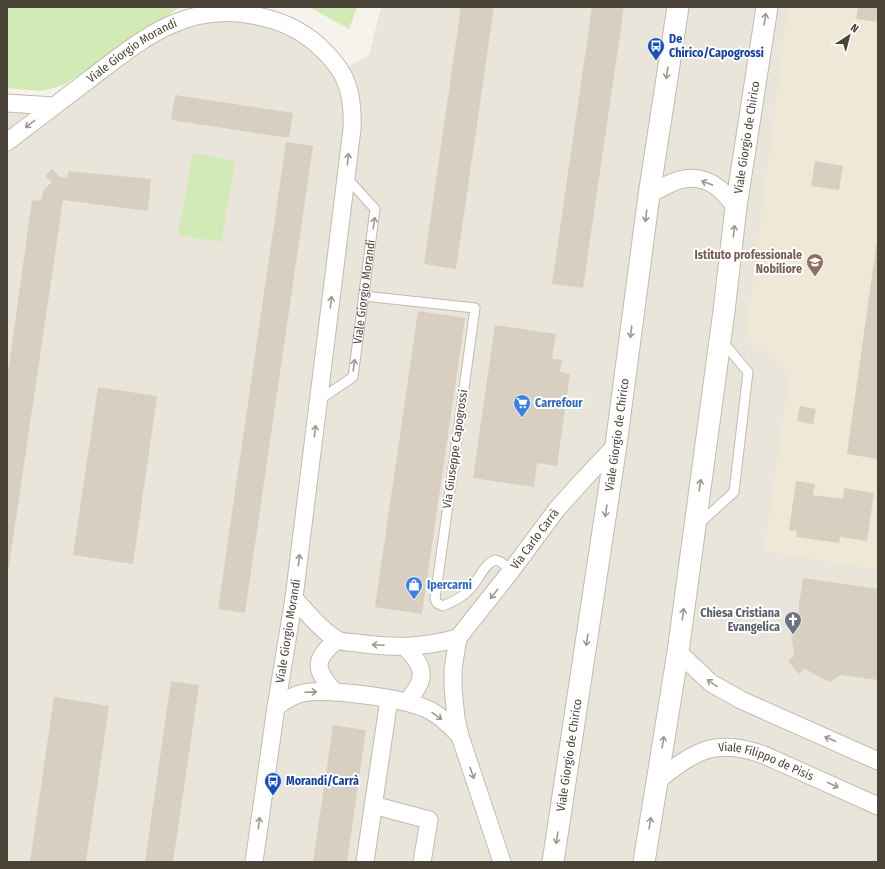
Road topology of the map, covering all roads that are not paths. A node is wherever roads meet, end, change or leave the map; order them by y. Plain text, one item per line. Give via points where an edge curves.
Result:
1 (678, 7) edge
2 (767, 7) edge
3 (7, 103) edge
4 (54, 106) junction
5 (7, 142) edge
6 (346, 177) junction
7 (649, 195) junction
8 (736, 207) junction
9 (364, 296) junction
10 (720, 338) junction
11 (319, 400) junction
12 (616, 445) junction
13 (695, 528) junction
14 (511, 571) junction
15 (294, 598) junction
16 (458, 638) junction
17 (337, 640) junction
18 (405, 647) junction
19 (678, 652) junction
20 (336, 692) junction
21 (389, 699) junction
22 (406, 702) junction
23 (276, 707) junction
24 (460, 736) junction
25 (878, 761) edge
26 (657, 781) junction
27 (373, 805) junction
28 (878, 806) edge
29 (254, 862) edge
30 (365, 862) edge
31 (422, 862) edge
32 (502, 862) edge
33 (553, 862) edge
34 (644, 862) edge

1 -> 7 street, Viale Giorgio de Chirico
8 -> 2 street, Viale Giorgio de Chirico
3 - 4 street
4 -> 5 street, Viale Giorgio Morandi
6 -> 4 street, Viale Giorgio Morandi via 353,117 351,96 344,78 328,54 300,31 264,17 228,12 196,16 173,24 140,41
9 -> 6 lane, Viale Giorgio Morandi via 375,209
11 -> 6 street, Viale Giorgio Morandi
8 -> 7 street via 715,185 697,179 678,180
7 -> 12 street, Viale Giorgio de Chirico
10 -> 8 street, Viale Giorgio de Chirico
11 -> 9 lane, Viale Giorgio Morandi via 353,377
9 - 14 lane, Via Giuseppe Capogrossi via 475,308 435,599 443,606 453,602 470,589 489,563 495,560
13 -> 10 street, Viale Giorgio de Chirico
10 - 13 lane via 748,372 734,492
15 -> 11 street, Viale Giorgio Morandi
12 - 14 street, Via Carlo Carrà via 562,504
12 -> 33 street, Viale Giorgio de Chirico
19 -> 13 street, Viale Giorgio de Chirico
14 -> 16 street, Via Carlo Carrà
15 - 17 street
15 - 23 street, Viale Giorgio Morandi
16 - 18 street via 429,645
16 - 24 street via 452,684
18 -> 17 street
17 - 20 street via 323,654 320,669 324,680
18 - 22 street via 416,658 422,676 417,690
25 -> 19 street via 730,694 707,679
26 -> 19 street, Viale Giorgio de Chirico
20 - 21 street
23 -> 20 street via 303,693
21 - 22 street
21 - 27 street
22 -> 24 street via 433,712
29 -> 23 street, Viale Giorgio Morandi
24 -> 32 street
26 -> 28 street, Viale Filippo de Pisis via 697,753 728,747 764,755
34 -> 26 street, Viale Giorgio de Chirico
27 - 30 street
27 - 31 street via 430,820

